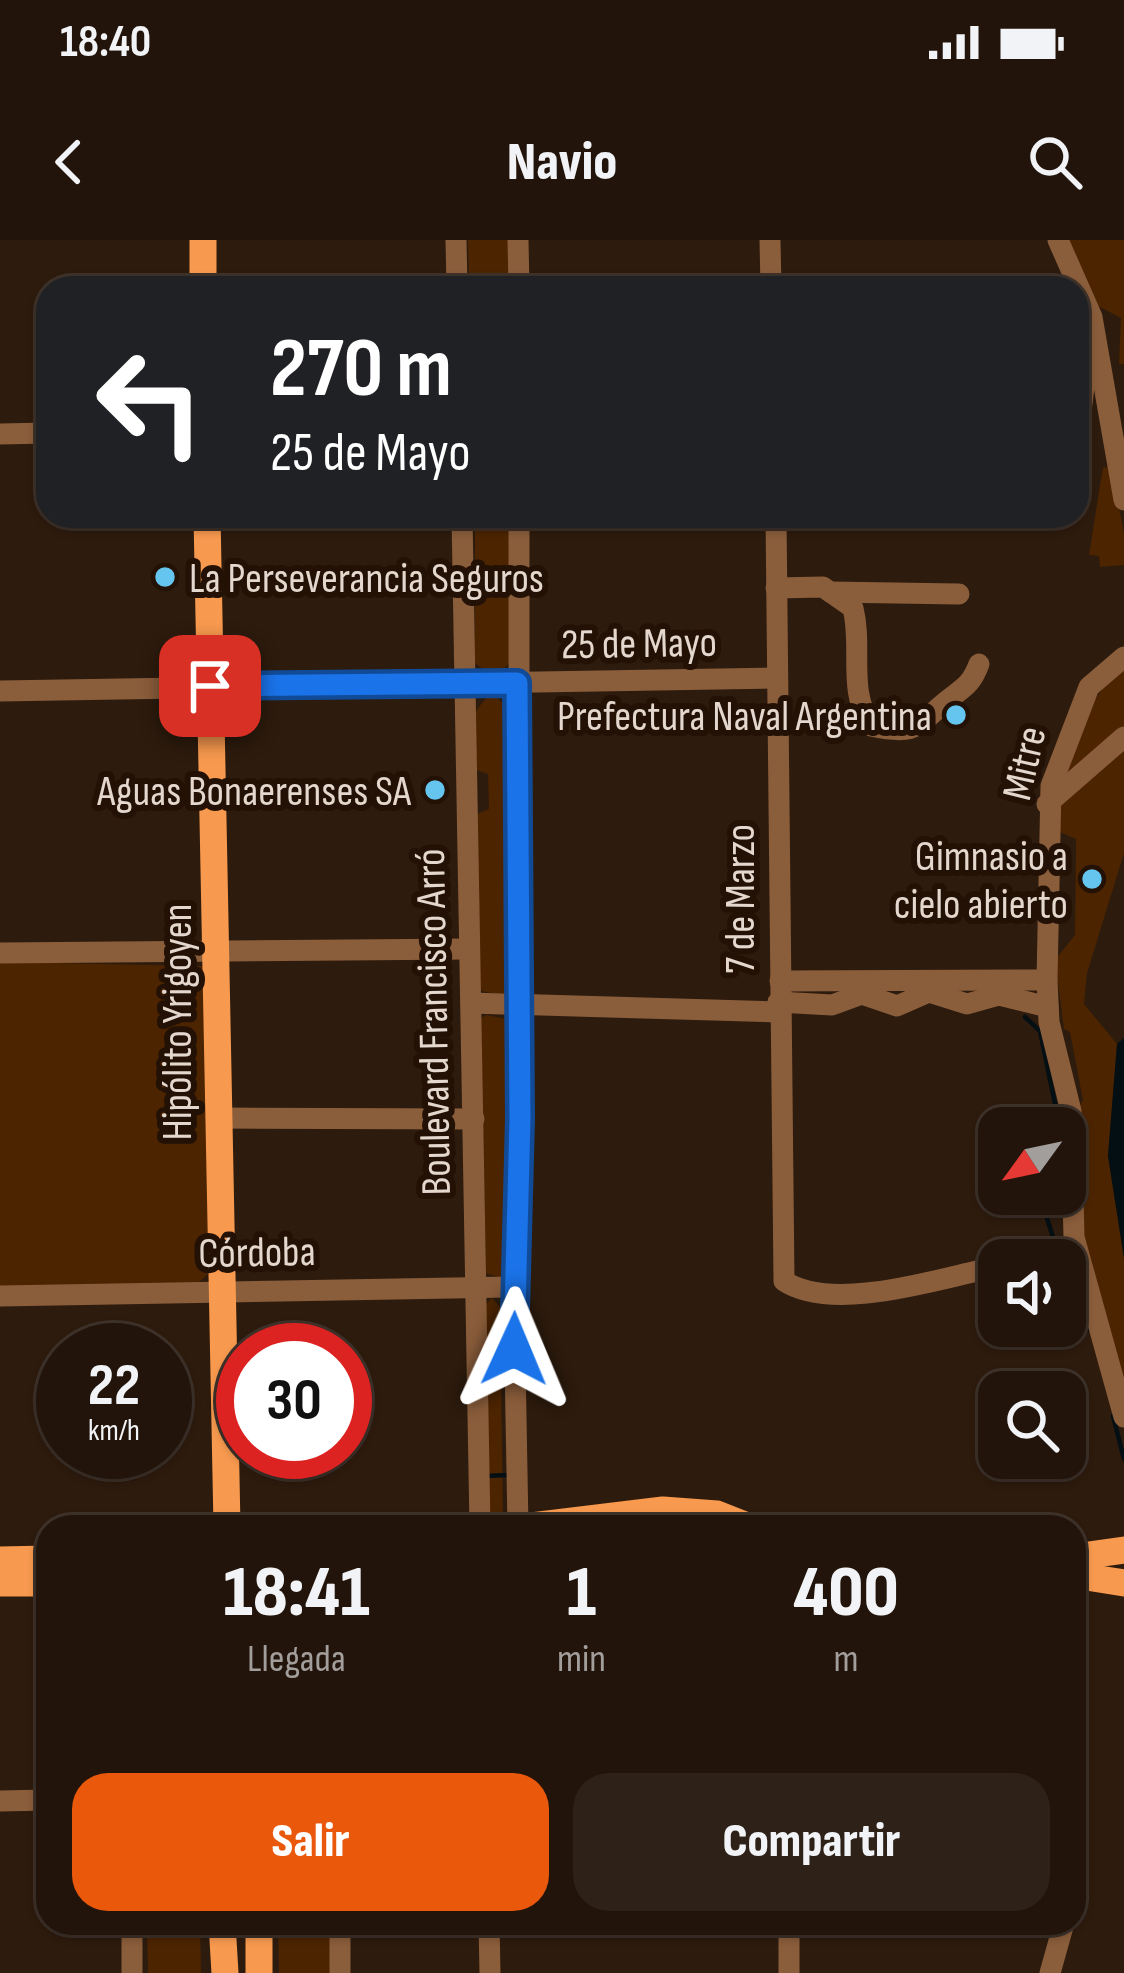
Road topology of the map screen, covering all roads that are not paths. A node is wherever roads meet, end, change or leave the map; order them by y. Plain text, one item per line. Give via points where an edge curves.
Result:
1 (202, 240) edge
2 (456, 240) edge
3 (518, 240) edge
4 (770, 240) edge
5 (1058, 240) edge
6 (203, 276) edge
7 (457, 276) edge
8 (518, 276) edge
9 (771, 276) edge
10 (1074, 276) edge
11 (1089, 310) edge
12 (1092, 317) junction
13 (1089, 342) edge
14 (36, 433) edge
15 (0, 434) edge
16 (1124, 500) edge
17 (208, 528) edge
18 (462, 528) edge
19 (519, 528) edge
20 (776, 528) edge
21 (776, 588) junction
22 (830, 592) junction
23 (958, 594) dead end
24 (1124, 657) edge
25 (979, 664) dead end
26 (776, 679) junction
27 (517, 683) junction
28 (466, 684) junction
29 (210, 686) junction
30 (0, 691) edge
31 (1124, 737) edge
32 (1047, 804) junction
33 (468, 949) junction
34 (219, 951) junction
35 (0, 953) edge
36 (1047, 980) junction
37 (779, 998) junction
38 (520, 1002) junction
39 (471, 1003) junction
40 (1048, 1007) junction
41 (218, 1118) junction
42 (474, 1119) junction
43 (976, 1271) dead end
44 (516, 1287) junction
45 (476, 1288) junction
46 (221, 1291) junction
47 (0, 1296) edge
48 (1124, 1417) edge
49 (227, 1515) edge
50 (480, 1515) edge
51 (520, 1515) edge
52 (620, 1515) edge
53 (720, 1515) edge
54 (1124, 1550) edge
55 (1086, 1555) edge
56 (36, 1558) edge
57 (0, 1559) edge
58 (1086, 1577) edge
59 (0, 1583) edge
60 (36, 1583) edge
61 (1124, 1583) edge
62 (36, 1800) edge
63 (0, 1801) edge
64 (132, 1935) edge
65 (223, 1935) edge
66 (259, 1935) edge
67 (340, 1935) edge
68 (489, 1935) edge
69 (789, 1935) edge
70 (1061, 1935) edge
71 (132, 1973) edge
72 (225, 1973) edge
73 (260, 1973) edge
74 (340, 1973) edge
75 (490, 1973) edge
76 (790, 1973) edge
77 (1050, 1973) edge

1 - 6 main road
2 - 7 street
3 - 8 street
4 - 9 street
5 - 10 street
11 - 12 street
12 - 13 street
12 - 16 street
14 - 15 street
17 - 29 main road, Hipólito Yrigoyen
18 - 28 street, Boulevard Francisco Arró
19 - 27 street, Boulevard Francisco Arró
20 - 21 street, 7 de Marzo
21 - 22 street
21 - 26 street, 7 de Marzo
22 - 23 street
22 - 25 street via 853,608 857,704 871,726 926,724 971,685
24 - 32 street, Mitre via 1082,699
26 - 27 street, 25 de Mayo
26 - 37 street, 7 de Marzo
27 - 28 street, 25 de Mayo
27 - 38 street, Boulevard Francisco Arró
28 - 29 street, 25 de Mayo
28 - 33 street, Boulevard Francisco Arró
29 - 30 street, 25 de Mayo
29 - 34 main road, Hipólito Yrigoyen
31 - 32 street
32 - 36 street, Mitre
33 - 34 street
33 - 39 street, Boulevard Francisco Arró
34 - 35 street
34 - 41 main road, Hipólito Yrigoyen
36 - 37 street
36 - 40 street, Mitre
37 - 38 street
37 - 40 street via 832,1005 862,994 897,1006 929,992 967,1004 999,995
37 - 43 street, 7 de Marzo via 784,1282 805,1295 904,1288
38 - 39 street
38 - 44 street, Boulevard Francisco Arró
39 - 42 street, Boulevard Francisco Arró
40 - 48 street, Mitre via 1070,1112 1074,1237
41 - 42 street
41 - 46 main road, Hipólito Yrigoyen
42 - 45 street, Boulevard Francisco Arró
44 - 45 street, Córdoba
44 - 51 street, Boulevard Francisco Arró
45 - 46 street, Córdoba
45 - 50 street, Boulevard Francisco Arró
46 - 47 street, Córdoba
46 - 49 main road, Hipólito Yrigoyen
52 - 53 main road
54 - 55 main road
56 - 57 main road
58 - 61 main road
59 - 60 main road
62 - 63 street
64 - 71 street
65 - 72 main road
66 - 73 main road
67 - 74 street
68 - 75 street
69 - 76 street
70 - 77 street

